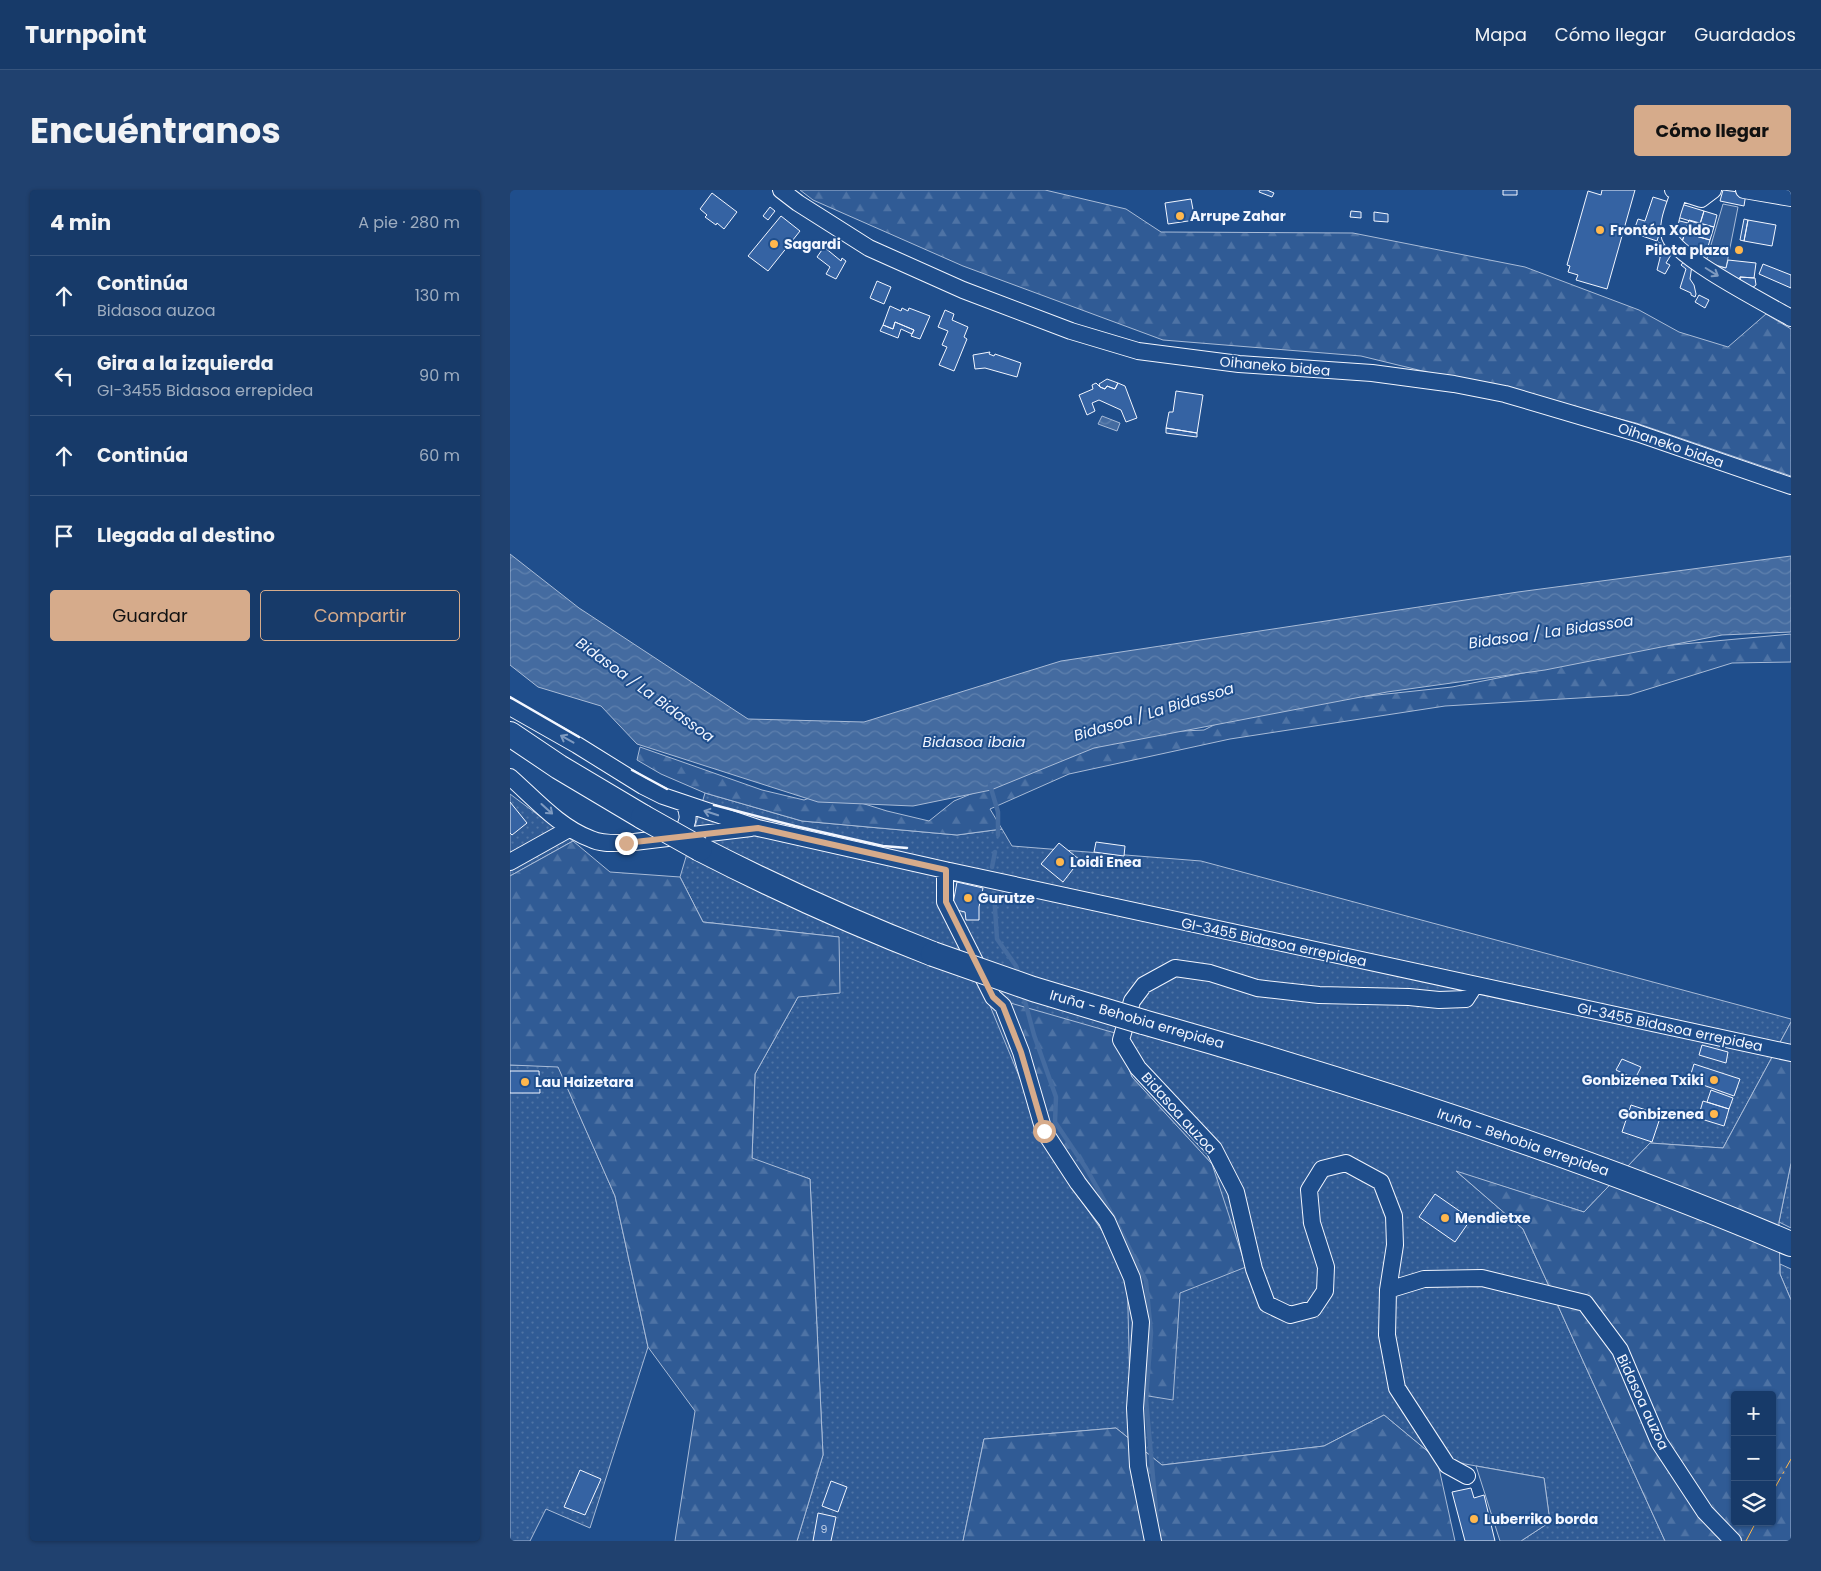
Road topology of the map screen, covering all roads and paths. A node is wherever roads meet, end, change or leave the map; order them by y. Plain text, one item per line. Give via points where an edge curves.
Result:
1 (781, 190) edge
2 (1713, 190) edge
3 (1744, 190) edge
4 (1676, 191) edge
5 (1791, 198) edge
6 (1791, 318) edge
7 (1791, 486) edge
8 (510, 707) edge
9 (510, 734) edge
10 (510, 776) edge
11 (684, 804) junction
12 (758, 828) junction
13 (569, 829) junction
14 (680, 836) junction
15 (510, 862) edge
16 (946, 870) junction
17 (1475, 985) junction
18 (1791, 1053) edge
19 (1791, 1244) edge
20 (1388, 1290) junction
21 (1467, 1476) dead end
22 (1153, 1541) edge
23 (1734, 1541) edge

1 - 7 street, Oihaneko bidea via 878,252 1071,331 1138,351 1239,364 1372,374 1505,394 1637,433
2 - 4 street via 1701,199
3 - 5 street
4 -> 6 street via 1670,237 1677,248
11 -> 8 street via 644,786
9 - 19 highway, Iruña - Behobia errepidea, bridge via 559,767 700,849 821,908 933,954 1025,986 1308,1070 1545,1148
10 -> 13 street
12 -> 11 street
11 - 14 street via 689,816
12 - 14 street
12 - 16 street, GI-3455 Bidasoa errepidea
13 - 14 street via 592,840 610,843
13 - 15 street
16 - 17 street, GI-3455 Bidasoa errepidea
16 - 22 street via 946,902 993,997 1003,1006 1021,1052 1044,1131 1107,1221 1132,1278 1141,1322 1135,1408 1138,1466
17 - 18 street, GI-3455 Bidasoa errepidea
17 - 20 street, Bidasoa auzoa via 1466,998 1439,1000 1319,995 1257,988 1210,973 1175,968 1144,985 1132,1001 1121,1040 1138,1068 1214,1149 1236,1192 1254,1269 1267,1304 1290,1315 1313,1309 1324,1291 1326,1267 1312,1223 1309,1190 1322,1169 1346,1163 1380,1182 1394,1216 1395,1245
20 - 21 street, Bidasoa auzoa via 1387,1334 1398,1388 1447,1465
20 - 23 street, Bidasoa auzoa via 1424,1279 1482,1278 1585,1303 1620,1350 1659,1442 1706,1512

